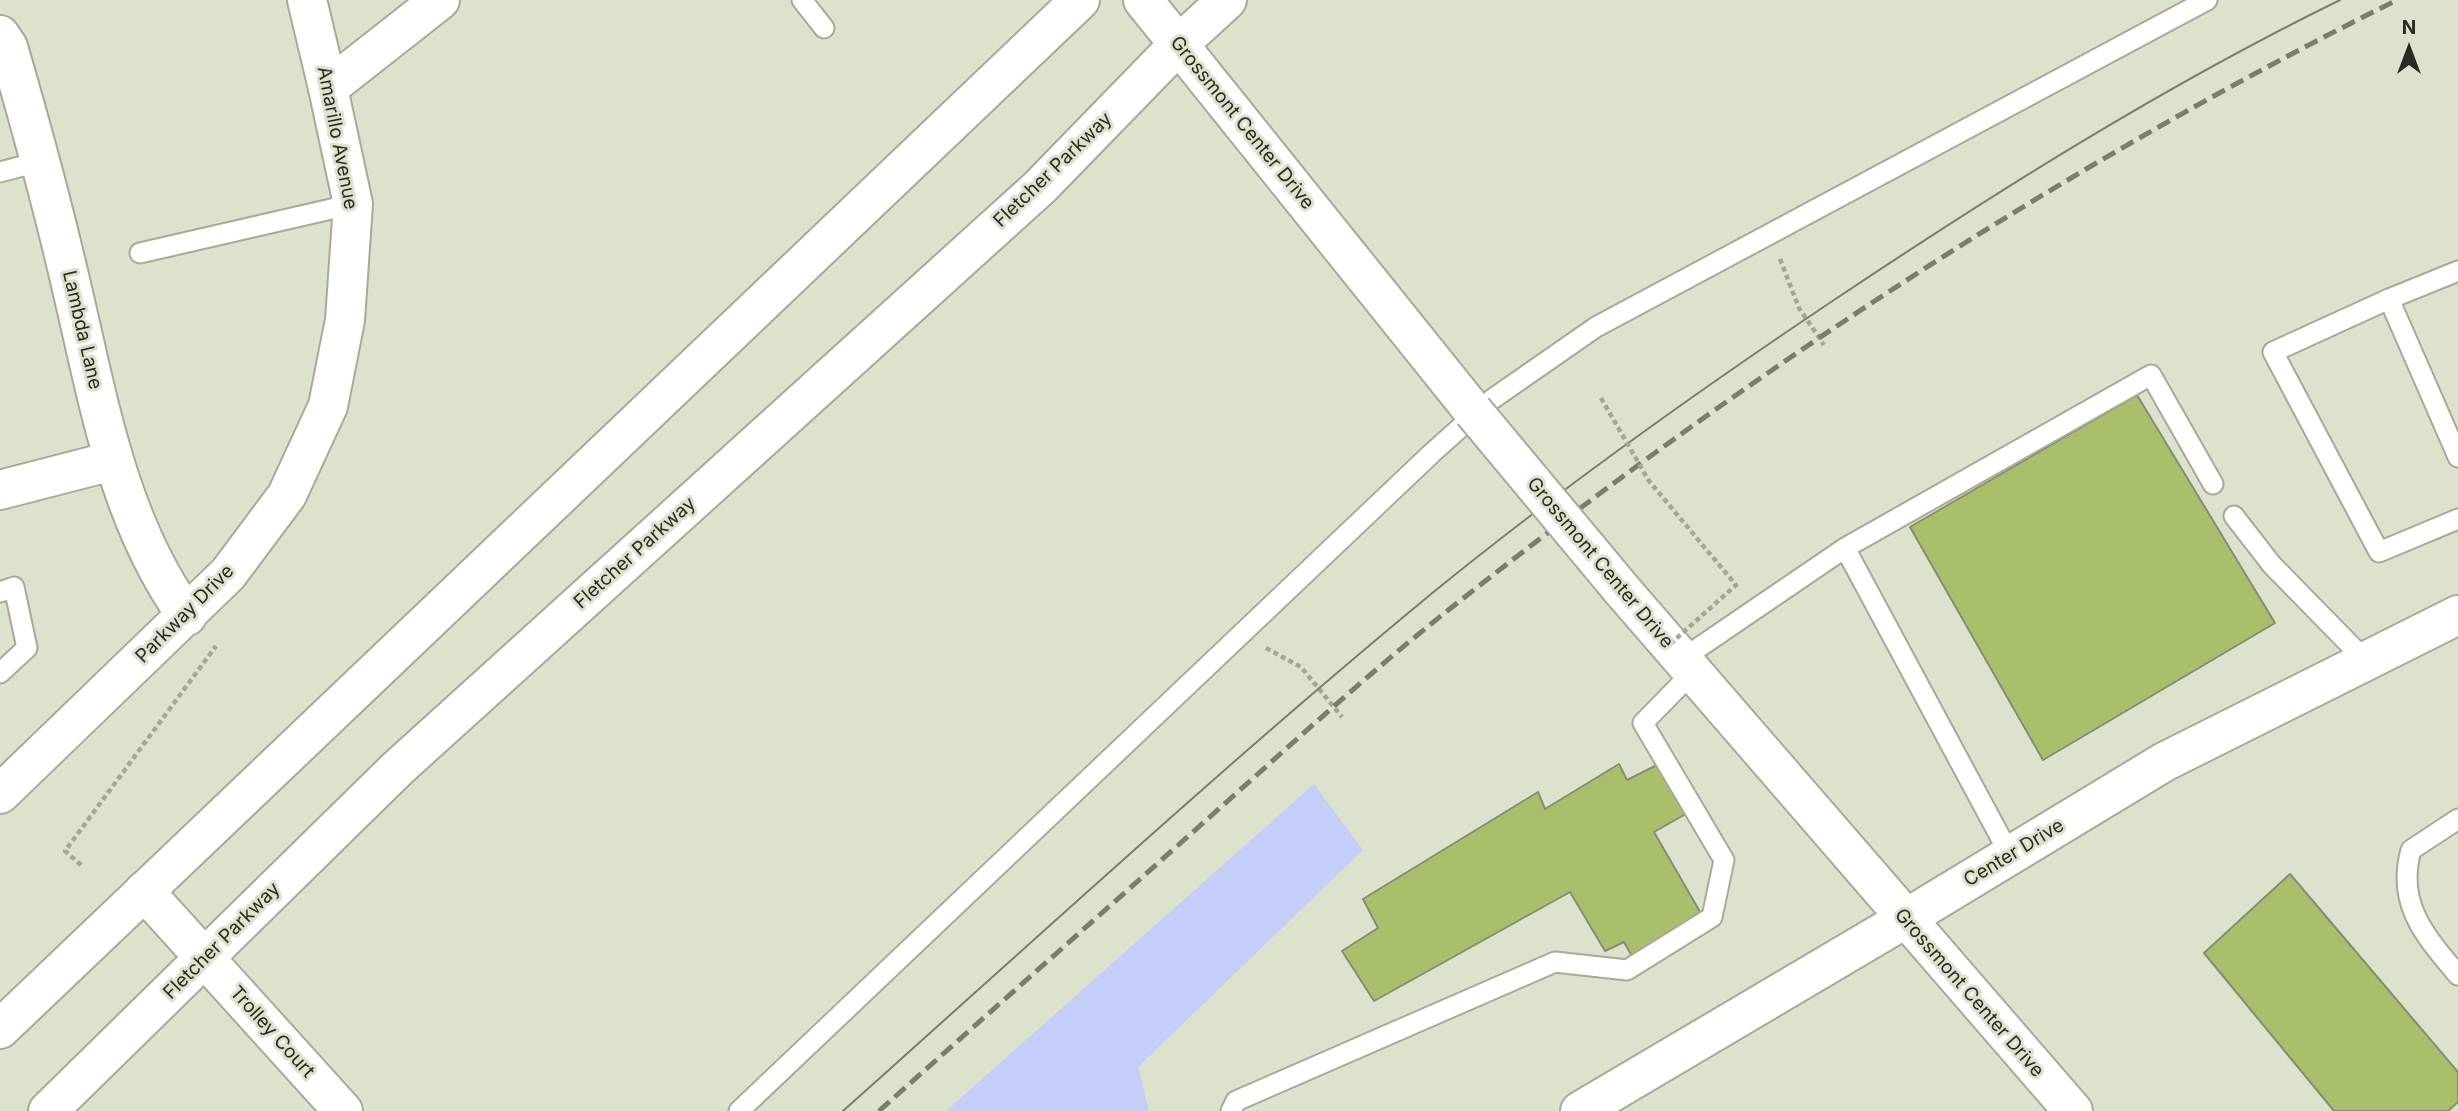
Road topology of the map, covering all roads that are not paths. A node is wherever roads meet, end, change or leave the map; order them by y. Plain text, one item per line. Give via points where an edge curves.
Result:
1 (307, 0) edge
2 (440, 0) edge
3 (802, 0) edge
4 (1080, 0) edge
5 (1143, 0) edge
6 (1227, 0) edge
7 (2207, 0) edge
8 (824, 27) dead end
9 (0, 35) edge
10 (1179, 44) junction
11 (328, 88) junction
12 (42, 162) junction
13 (0, 172) edge
14 (354, 204) junction
15 (140, 253) dead end
16 (2458, 271) edge
17 (2389, 299) junction
18 (345, 320) joint
19 (2458, 457) edge
20 (112, 461) junction
21 (2213, 484) dead end
22 (0, 490) edge
23 (2234, 516) dead end
24 (2458, 519) edge
25 (1845, 548) junction
26 (0, 592) edge
27 (2458, 615) edge
28 (187, 616) junction
29 (1681, 659) junction
30 (2366, 660) junction
31 (0, 673) edge
32 (0, 794) edge
33 (2458, 819) edge
34 (2010, 855) junction
35 (144, 891) junction
36 (1905, 919) junction
37 (205, 958) junction
38 (2458, 975) edge
39 (0, 1029) edge
40 (48, 1111) edge
41 (343, 1111) edge
42 (739, 1111) edge
43 (1231, 1111) edge
44 (1580, 1111) edge
45 (2073, 1111) edge

1 - 11 main road, Amarillo Avenue
2 - 11 main road
3 - 8 lane
4 - 35 main road
5 - 10 main road, Grossmont Center Drive
6 - 10 main road, Fletcher Parkway
7 - 42 lane via 1596,327 1491,400
9 - 12 main road, Lambda Lane via 8,47
10 - 29 main road, Grossmont Center Drive, bridge via 1551,507
10 - 37 main road, Fletcher Parkway via 1040,187 398,768
11 - 14 main road, Amarillo Avenue
12 - 13 lane
12 - 20 main road, Lambda Lane
14 - 15 lane
14 - 18 main road, Amarillo Avenue
16 - 17 lane
17 - 19 lane
17 - 24 lane via 2273,352 2379,552
18 - 28 main road, Parkway Drive via 328,406 287,495 228,574
20 - 22 main road
20 - 28 main road, Lambda Lane via 161,580
21 - 25 lane via 2151,375
23 - 30 lane via 2272,565
25 - 29 lane
25 - 34 lane
26 - 31 lane via 14,587 27,648
27 - 30 main road, Center Drive
28 - 32 main road, Parkway Drive
29 - 36 main road, Grossmont Center Drive
29 - 43 lane via 1643,723 1724,860 1712,917 1627,970 1555,962 1236,1101
30 - 34 main road, Center Drive via 2164,761
33 - 38 lane via 2411,850 2406,870 2414,916 2429,942
34 - 36 main road, Center Drive
35 - 37 main road, Trolley Court
35 - 39 main road
36 - 44 main road, Center Drive
36 - 45 main road, Grossmont Center Drive
37 - 40 main road, Fletcher Parkway
37 - 41 main road, Trolley Court

